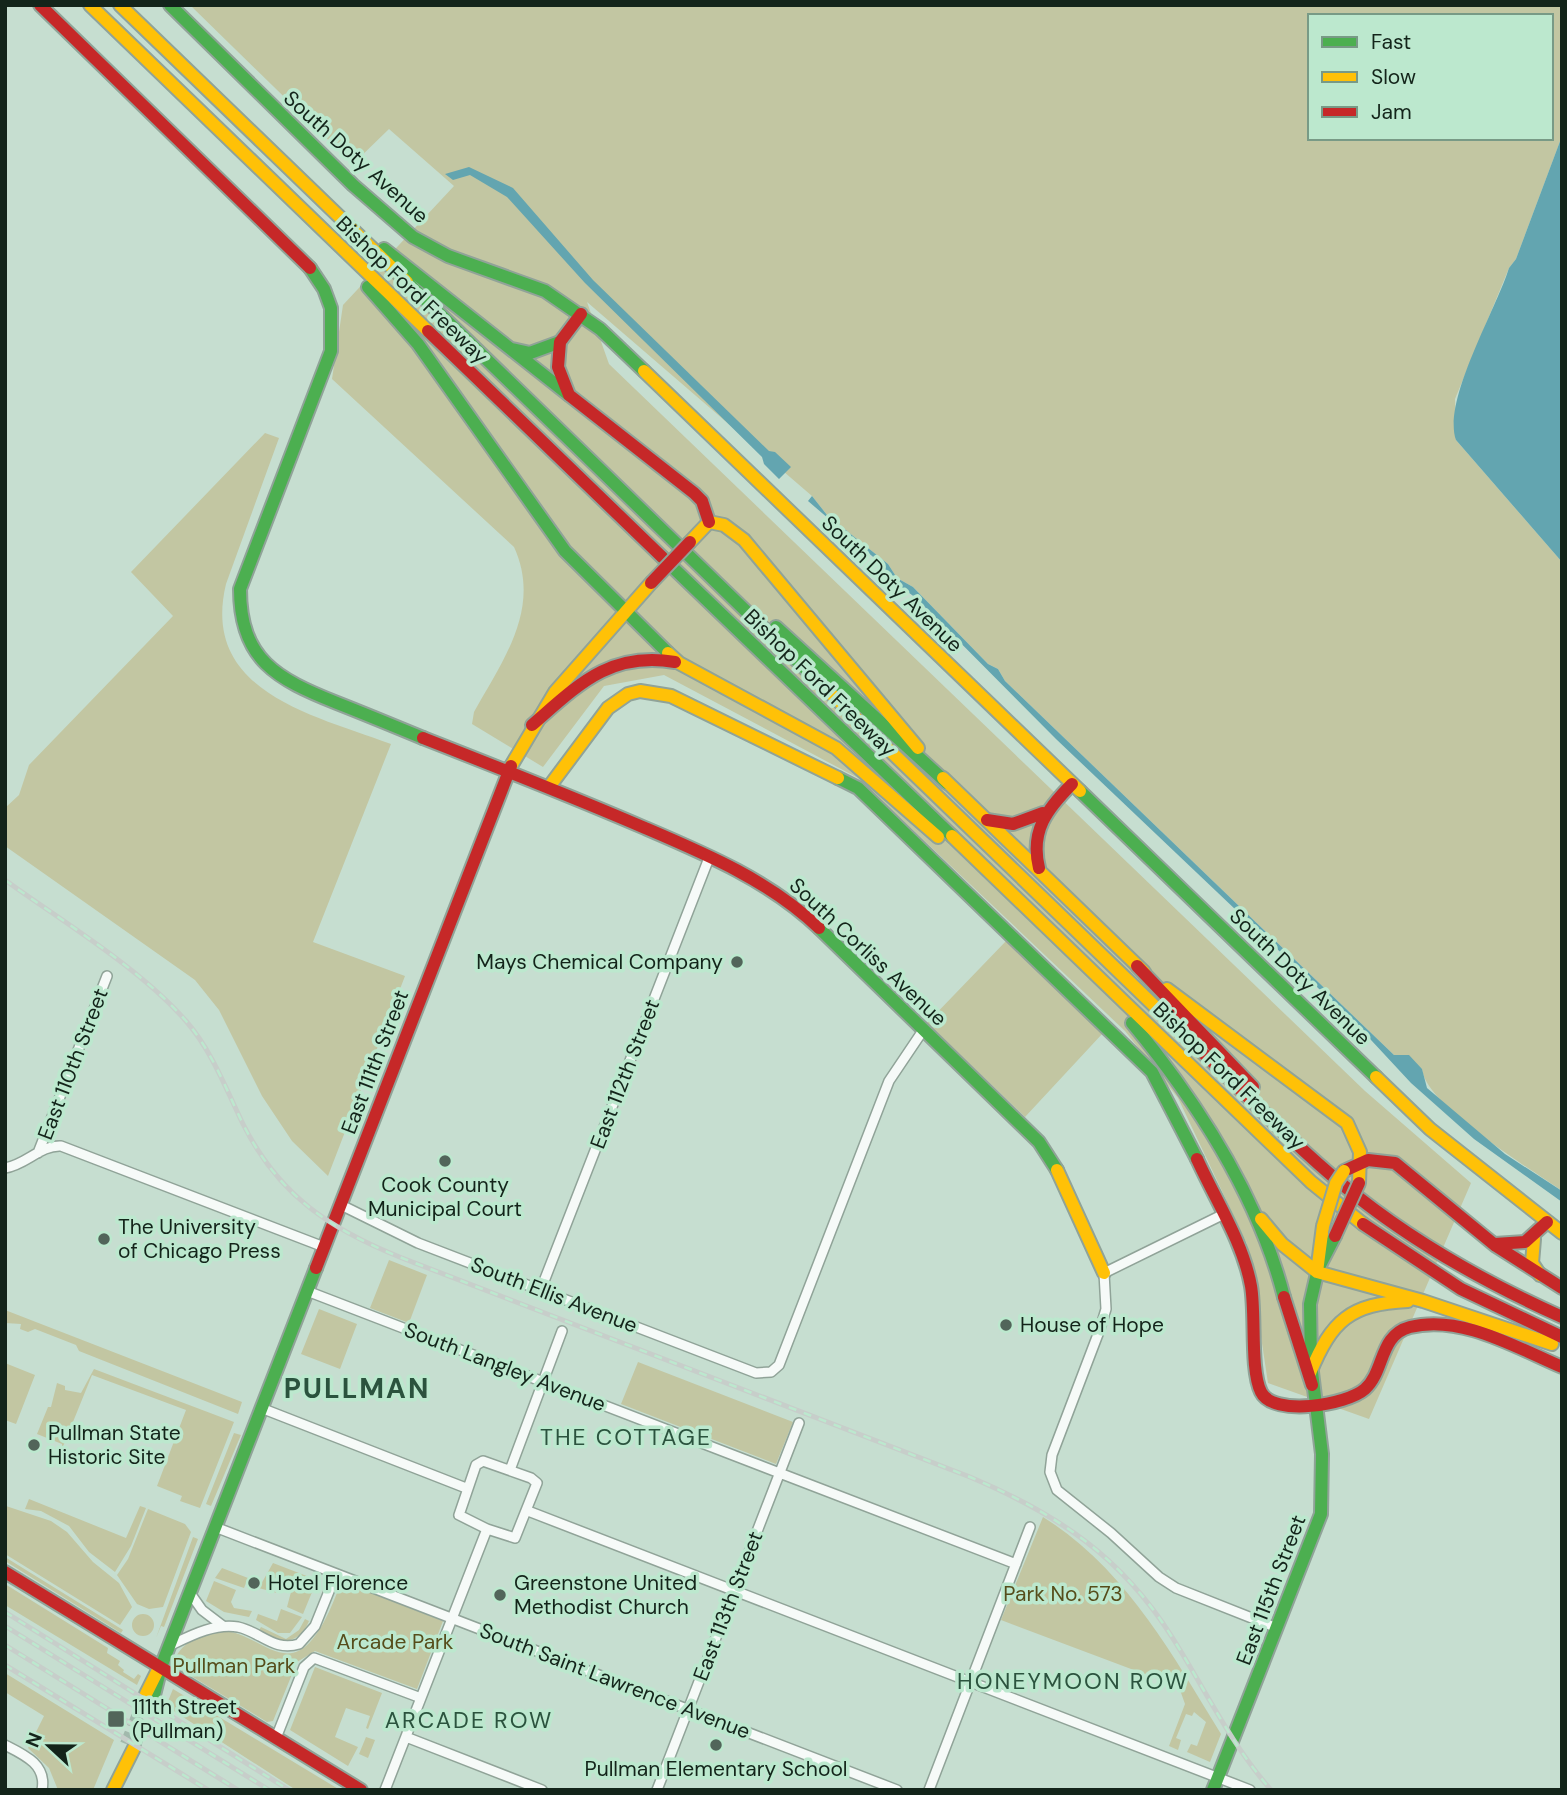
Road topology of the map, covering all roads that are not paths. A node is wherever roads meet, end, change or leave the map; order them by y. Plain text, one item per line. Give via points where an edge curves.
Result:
1 (40, 5) edge
2 (90, 5) edge
3 (120, 5) edge
4 (170, 5) edge
5 (315, 196) junction
6 (346, 254) junction
7 (581, 314) junction
8 (560, 342) junction
9 (509, 348) junction
10 (569, 395) junction
11 (709, 522) junction
12 (734, 601) junction
13 (625, 611) junction
14 (679, 663) junction
15 (532, 725) junction
16 (509, 770) junction
17 (947, 783) junction
18 (1072, 785) junction
19 (549, 787) junction
20 (1043, 813) junction
21 (985, 819) junction
22 (709, 858) junction
23 (1040, 871) junction
24 (994, 877) junction
25 (1137, 966) junction
26 (107, 976) dead end
27 (1112, 991) junction
28 (924, 1029) junction
29 (1292, 1139) junction
30 (38, 1153) junction
31 (1362, 1161) junction
32 (5, 1168) edge
33 (341, 1205) junction
34 (1252, 1209) junction
35 (1224, 1214) junction
36 (1547, 1222) junction
37 (1562, 1233) edge
38 (1534, 1239) junction
39 (1491, 1244) junction
40 (324, 1247) junction
41 (1317, 1272) junction
42 (1104, 1273) junction
43 (1542, 1278) junction
44 (1562, 1288) edge
45 (541, 1289) junction
46 (307, 1291) junction
47 (1423, 1301) junction
48 (1562, 1317) edge
49 (562, 1331) dead end
50 (1562, 1337) edge
51 (1562, 1348) edge
52 (1562, 1367) edge
53 (1311, 1379) junction
54 (542, 1381) junction
55 (1315, 1404) junction
56 (261, 1408) junction
57 (799, 1423) dead end
58 (510, 1470) junction
59 (780, 1472) junction
60 (466, 1488) junction
61 (528, 1511) junction
62 (215, 1527) junction
63 (1030, 1527) dead end
64 (486, 1529) junction
65 (1016, 1564) junction
66 (5, 1572) edge
67 (335, 1574) junction
68 (734, 1590) junction
69 (190, 1592) junction
70 (452, 1618) junction
71 (223, 1626) junction
72 (1277, 1628) junction
73 (169, 1646) junction
74 (161, 1667) junction
75 (970, 1682) junction
76 (149, 1696) tunnel mouth
77 (421, 1698) junction
78 (689, 1709) junction
79 (406, 1737) junction
80 (276, 1738) junction
81 (5, 1745) edge
82 (130, 1746) tunnel mouth
83 (1216, 1784) edge
84 (42, 1790) edge
85 (114, 1790) edge
86 (361, 1790) edge
87 (385, 1790) edge
88 (542, 1790) edge
89 (657, 1790) edge
90 (897, 1790) edge
91 (929, 1790) edge
92 (1250, 1790) edge

1 - 16 main road via 312,270 329,296 334,317 331,351 240,589 240,616 254,653 271,671 297,687
2 - 6 main road, Bishop Ford Freeway
3 - 5 main road, Bishop Ford Freeway
4 - 7 main road, South Doty Avenue via 353,185 413,237 448,256 545,291
5 - 9 main road
5 - 12 main road, Bishop Ford Freeway
6 - 13 main road via 418,344 565,551
6 - 24 main road, Bishop Ford Freeway
7 - 8 main road
7 - 18 main road, South Doty Avenue
8 - 9 main road via 530,353
8 - 10 main road via 558,367
9 - 10 main road
10 - 11 main road via 694,493
11 - 13 main road, East 111th Street, bridge
11 - 17 main road via 724,525 744,540
12 - 17 main road via 775,626
12 - 29 main road, Bishop Ford Freeway
13 - 14 main road
13 - 15 main road, East 111th Street via 574,664
14 - 15 main road via 644,657 618,661 583,681
14 - 24 main road via 836,748 955,852
15 - 16 main road, East 111th Street
16 - 19 main road, South Corliss Avenue
16 - 33 main road, East 111th Street
17 - 21 main road
18 - 20 main road
18 - 36 main road, South Doty Avenue via 1430,1129
19 - 22 main road, South Corliss Avenue
19 - 35 main road via 606,708 627,694 649,691 671,696 858,788 1152,1072
20 - 21 main road via 1013,824
20 - 23 main road via 1035,842
21 - 23 main road
22 - 28 main road, South Corliss Avenue via 799,909
22 - 45 street, East 112th Street
23 - 25 main road
24 - 27 main road, Bishop Ford Freeway
25 - 29 main road via 1260,1095
25 - 31 main road via 1332,1109 1354,1133
26 - 30 street, East 110th Street
27 - 34 main road via 1176,1079
27 - 50 main road, Bishop Ford Freeway via 1338,1205 1420,1265
28 - 42 main road, South Corliss Avenue via 1039,1142 1055,1166
28 - 45 street, South Ellis Avenue via 889,1081 779,1365 771,1372 757,1373
29 - 48 main road, Bishop Ford Freeway via 1402,1230 1503,1290
30 - 32 street
30 - 40 street via 65,1147
31 - 39 main road via 1380,1158 1395,1163
31 - 41 main road, bridge via 1359,1183
31 - 41 main road, bridge via 1336,1183 1323,1226
33 - 40 main road, East 111th Street
33 - 45 street, South Ellis Avenue via 418,1243
34 - 41 main road via 1282,1244
34 - 53 main road via 1273,1261 1301,1362
35 - 42 street
35 - 55 main road via 1250,1278 1260,1392 1272,1405
36 - 37 main road, South Doty Avenue
36 - 38 main road
38 - 39 main road via 1523,1245
38 - 43 main road via 1532,1263
39 - 43 main road
40 - 46 main road, East 111th Street
41 - 47 main road
41 - 53 main road, East 115th Street via 1309,1313
42 - 72 street via 1106,1309 1052,1455 1053,1482 1065,1499 1167,1583
43 - 44 main road
46 - 54 street, South Langley Avenue
46 - 56 main road, East 111th Street
47 - 51 main road
47 - 53 main road via 1375,1303 1350,1312 1331,1328
49 - 54 street
52 - 55 main road via 1477,1333 1412,1326 1391,1338 1365,1389 1351,1398
53 - 55 main road, East 115th Street
54 - 58 street
54 - 59 street, South Langley Avenue
55 - 72 main road, East 115th Street via 1324,1484 1321,1514
56 - 60 street
56 - 62 main road, East 111th Street
57 - 59 street, East 113th Street
58 - 60 street via 480,1461
58 - 61 street via 537,1483
59 - 65 street, South Langley Avenue
59 - 68 street, East 113th Street
60 - 64 street via 459,1515
61 - 64 street via 516,1538
61 - 68 street
62 - 67 street, South Saint Lawrence Avenue
62 - 69 main road, East 111th Street
63 - 65 street
64 - 70 street
65 - 75 street
66 - 74 main road
67 - 70 street, South Saint Lawrence Avenue
67 - 71 street via 315,1626 299,1644 275,1645 248,1630
68 - 75 street
68 - 78 street, East 113th Street
69 - 71 street via 202,1610
69 - 73 main road, East 111th Street
70 - 77 street
70 - 78 street, South Saint Lawrence Avenue
71 - 73 street
72 - 83 main road, East 115th Street
73 - 74 main road, East 111th Street
74 - 76 main road, East 111th Street
74 - 80 main road
75 - 83 street
75 - 91 street
77 - 79 street
77 - 80 street via 320,1658 310,1659
78 - 89 street, East 113th Street
78 - 90 street, South Saint Lawrence Avenue
79 - 87 street
79 - 88 street
80 - 86 main road
81 - 84 street via 39,1767
82 - 85 main road
83 - 92 street

